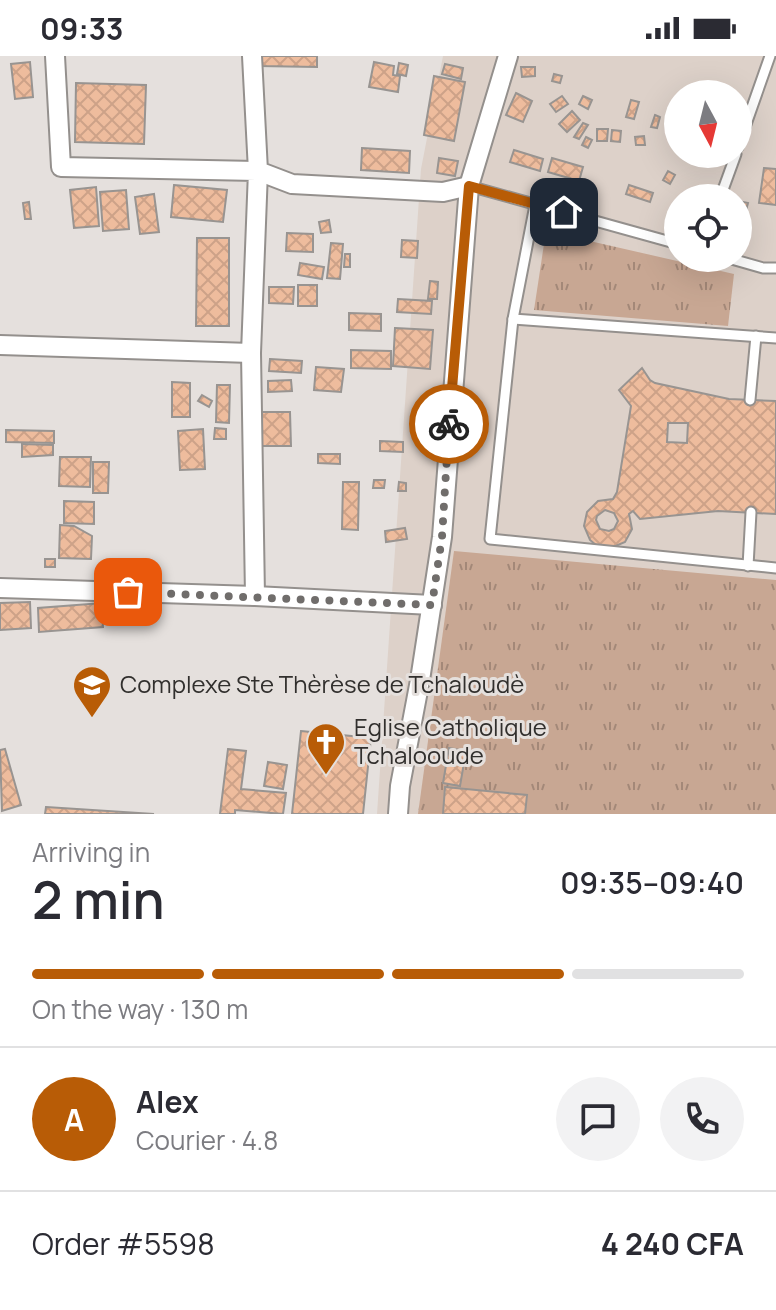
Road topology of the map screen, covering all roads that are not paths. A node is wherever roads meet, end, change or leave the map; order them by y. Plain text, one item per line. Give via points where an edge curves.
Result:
1 (55, 56) edge
2 (252, 56) edge
3 (508, 56) edge
4 (771, 60) edge
5 (752, 110) edge
6 (258, 171) junction
7 (469, 186) junction
8 (535, 205) junction
9 (664, 240) edge
10 (752, 265) edge
11 (776, 268) edge
12 (513, 319) junction
13 (756, 336) junction
14 (776, 338) edge
15 (0, 345) edge
16 (251, 353) junction
17 (750, 400) dead end
18 (751, 512) dead end
19 (748, 566) junction
20 (776, 568) edge
21 (0, 588) edge
22 (255, 596) junction
23 (432, 605) junction
24 (398, 814) edge

1 - 6 street via 61,167
2 - 6 street
3 - 7 street
4 - 5 lane
6 - 7 street via 292,184 443,192
6 - 16 street
7 - 8 lane
7 - 23 street
8 - 9 lane
8 - 12 lane
10 - 11 lane
12 - 13 lane
12 - 19 lane via 490,539
13 - 14 lane
13 - 17 lane
15 - 16 street
16 - 22 street
18 - 19 lane
19 - 20 lane
21 - 22 street
22 - 23 street
23 - 24 street

